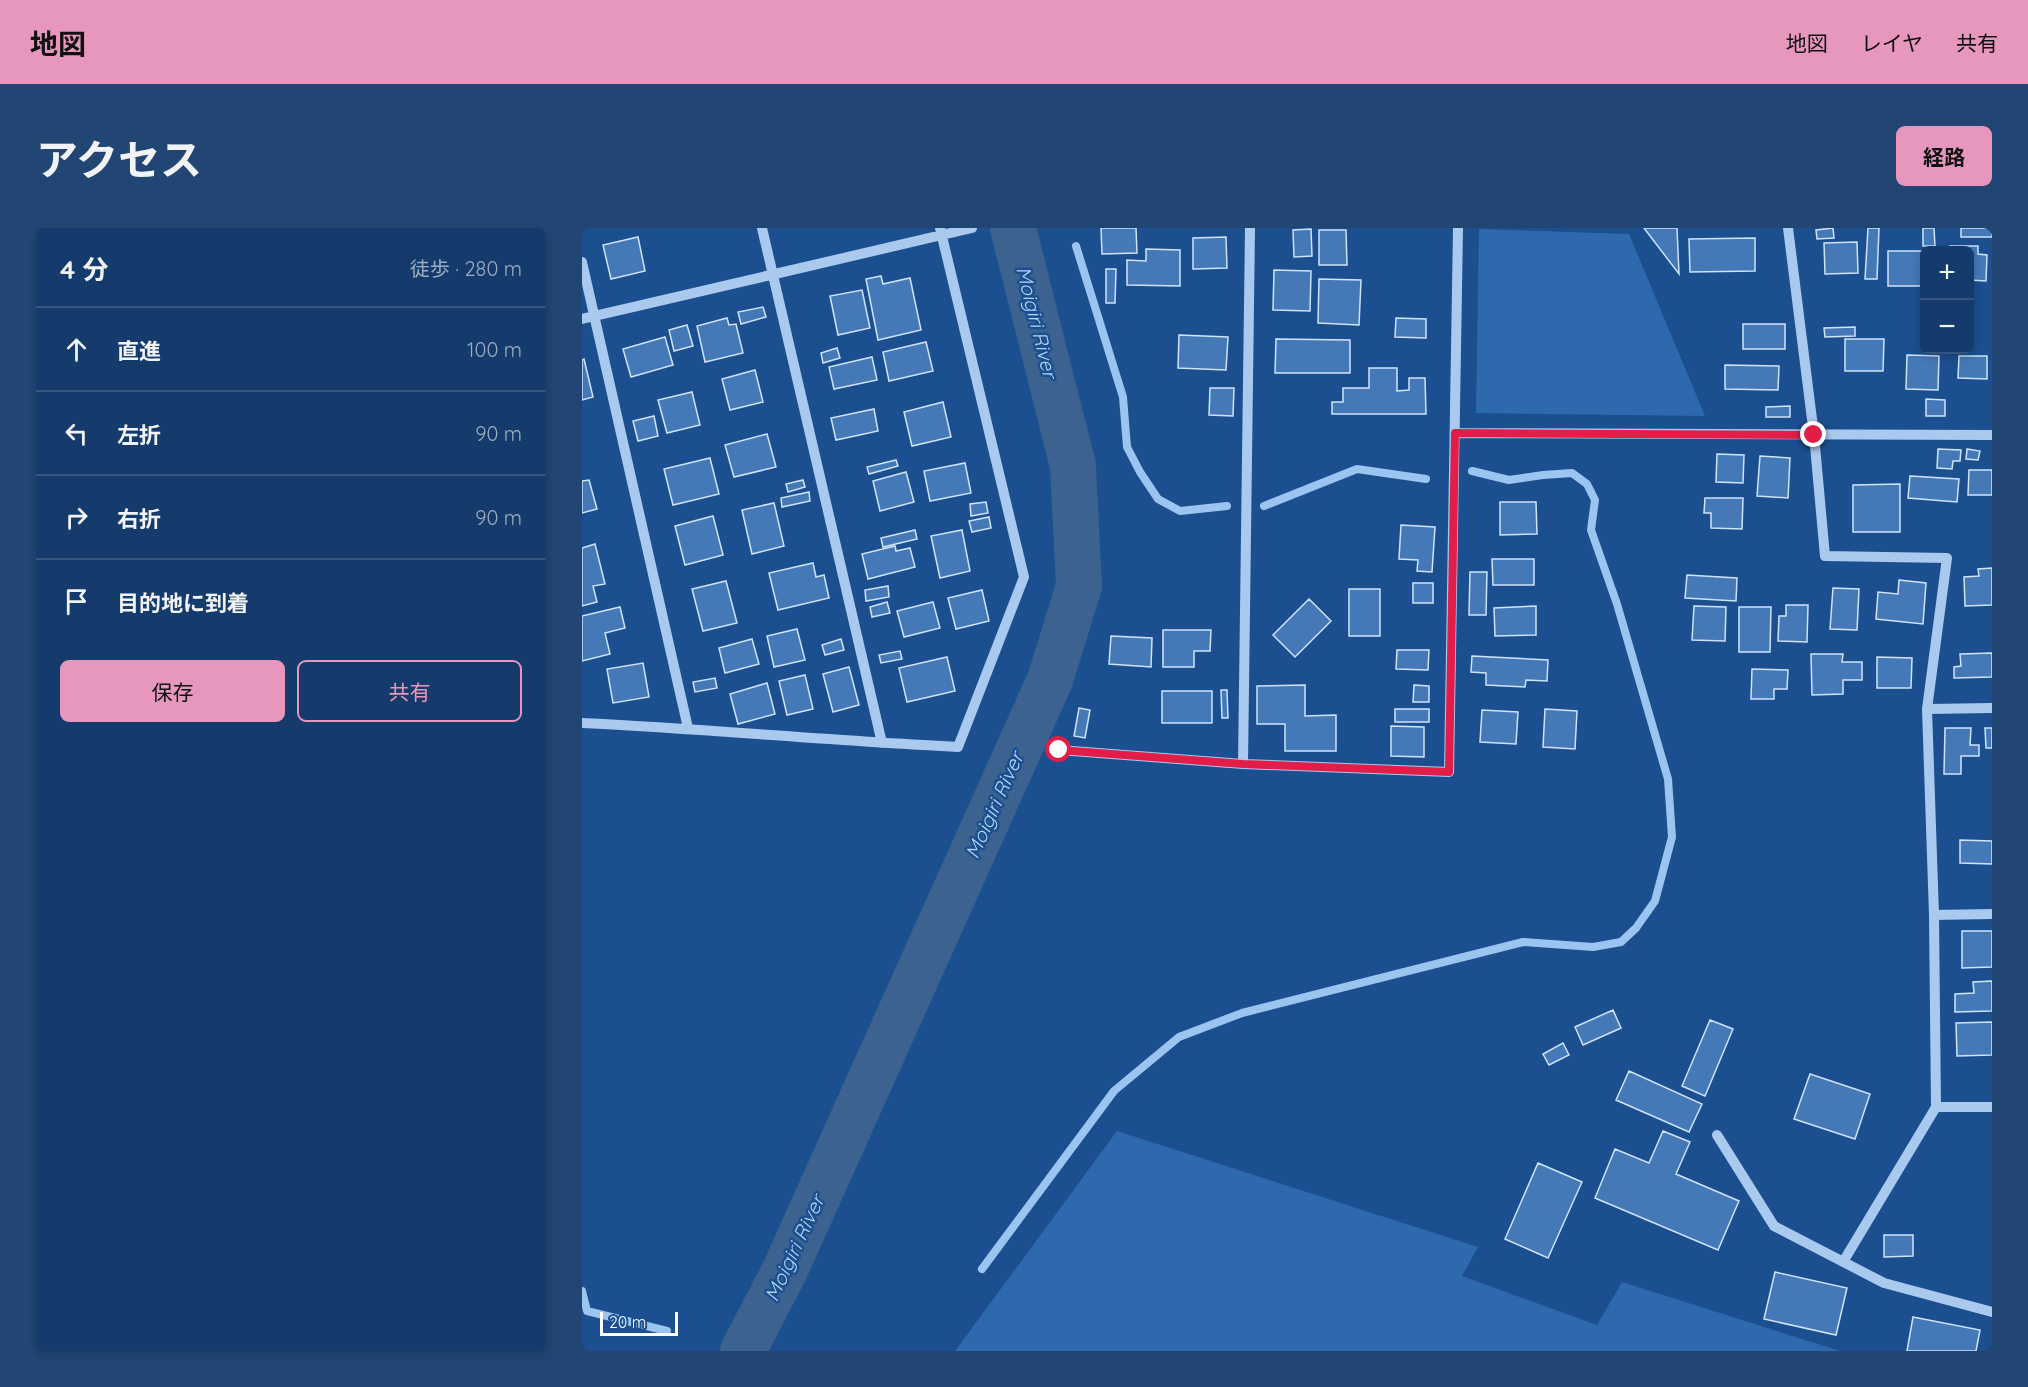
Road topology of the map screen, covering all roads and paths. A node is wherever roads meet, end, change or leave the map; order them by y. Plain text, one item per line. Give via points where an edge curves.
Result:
1 (762, 228) edge
2 (1250, 228) edge
3 (1458, 228) edge
4 (1788, 228) edge
5 (969, 229) edge
6 (940, 232) edge
7 (582, 262) edge
8 (772, 273) junction
9 (595, 316) junction
10 (582, 319) edge
11 (1455, 433) junction
12 (1814, 435) junction
13 (1992, 435) edge
14 (1992, 708) edge
15 (1927, 709) junction
16 (582, 723) edge
17 (688, 728) junction
18 (882, 743) junction
19 (1059, 750) dead end
20 (1243, 764) junction
21 (1992, 914) edge
22 (1934, 915) junction
23 (1936, 1107) junction
24 (1992, 1107) edge
25 (1717, 1135) dead end
26 (1843, 1262) junction
27 (1992, 1312) edge

1 - 8 street
2 - 20 street
3 - 11 street
4 - 12 street
5 - 6 street
6 - 8 street
6 - 18 street via 1024,577 958,747
7 - 9 street
8 - 9 street
8 - 18 street
9 - 10 street
9 - 17 street
11 - 12 street
11 - 20 street via 1449,772
12 - 13 street
12 - 15 street via 1825,556 1947,558
14 - 15 street
15 - 22 street
16 - 17 street
17 - 18 street
19 - 20 street
21 - 22 street
22 - 23 street
23 - 24 street
23 - 26 street
25 - 26 street via 1774,1226
26 - 27 street via 1884,1283

